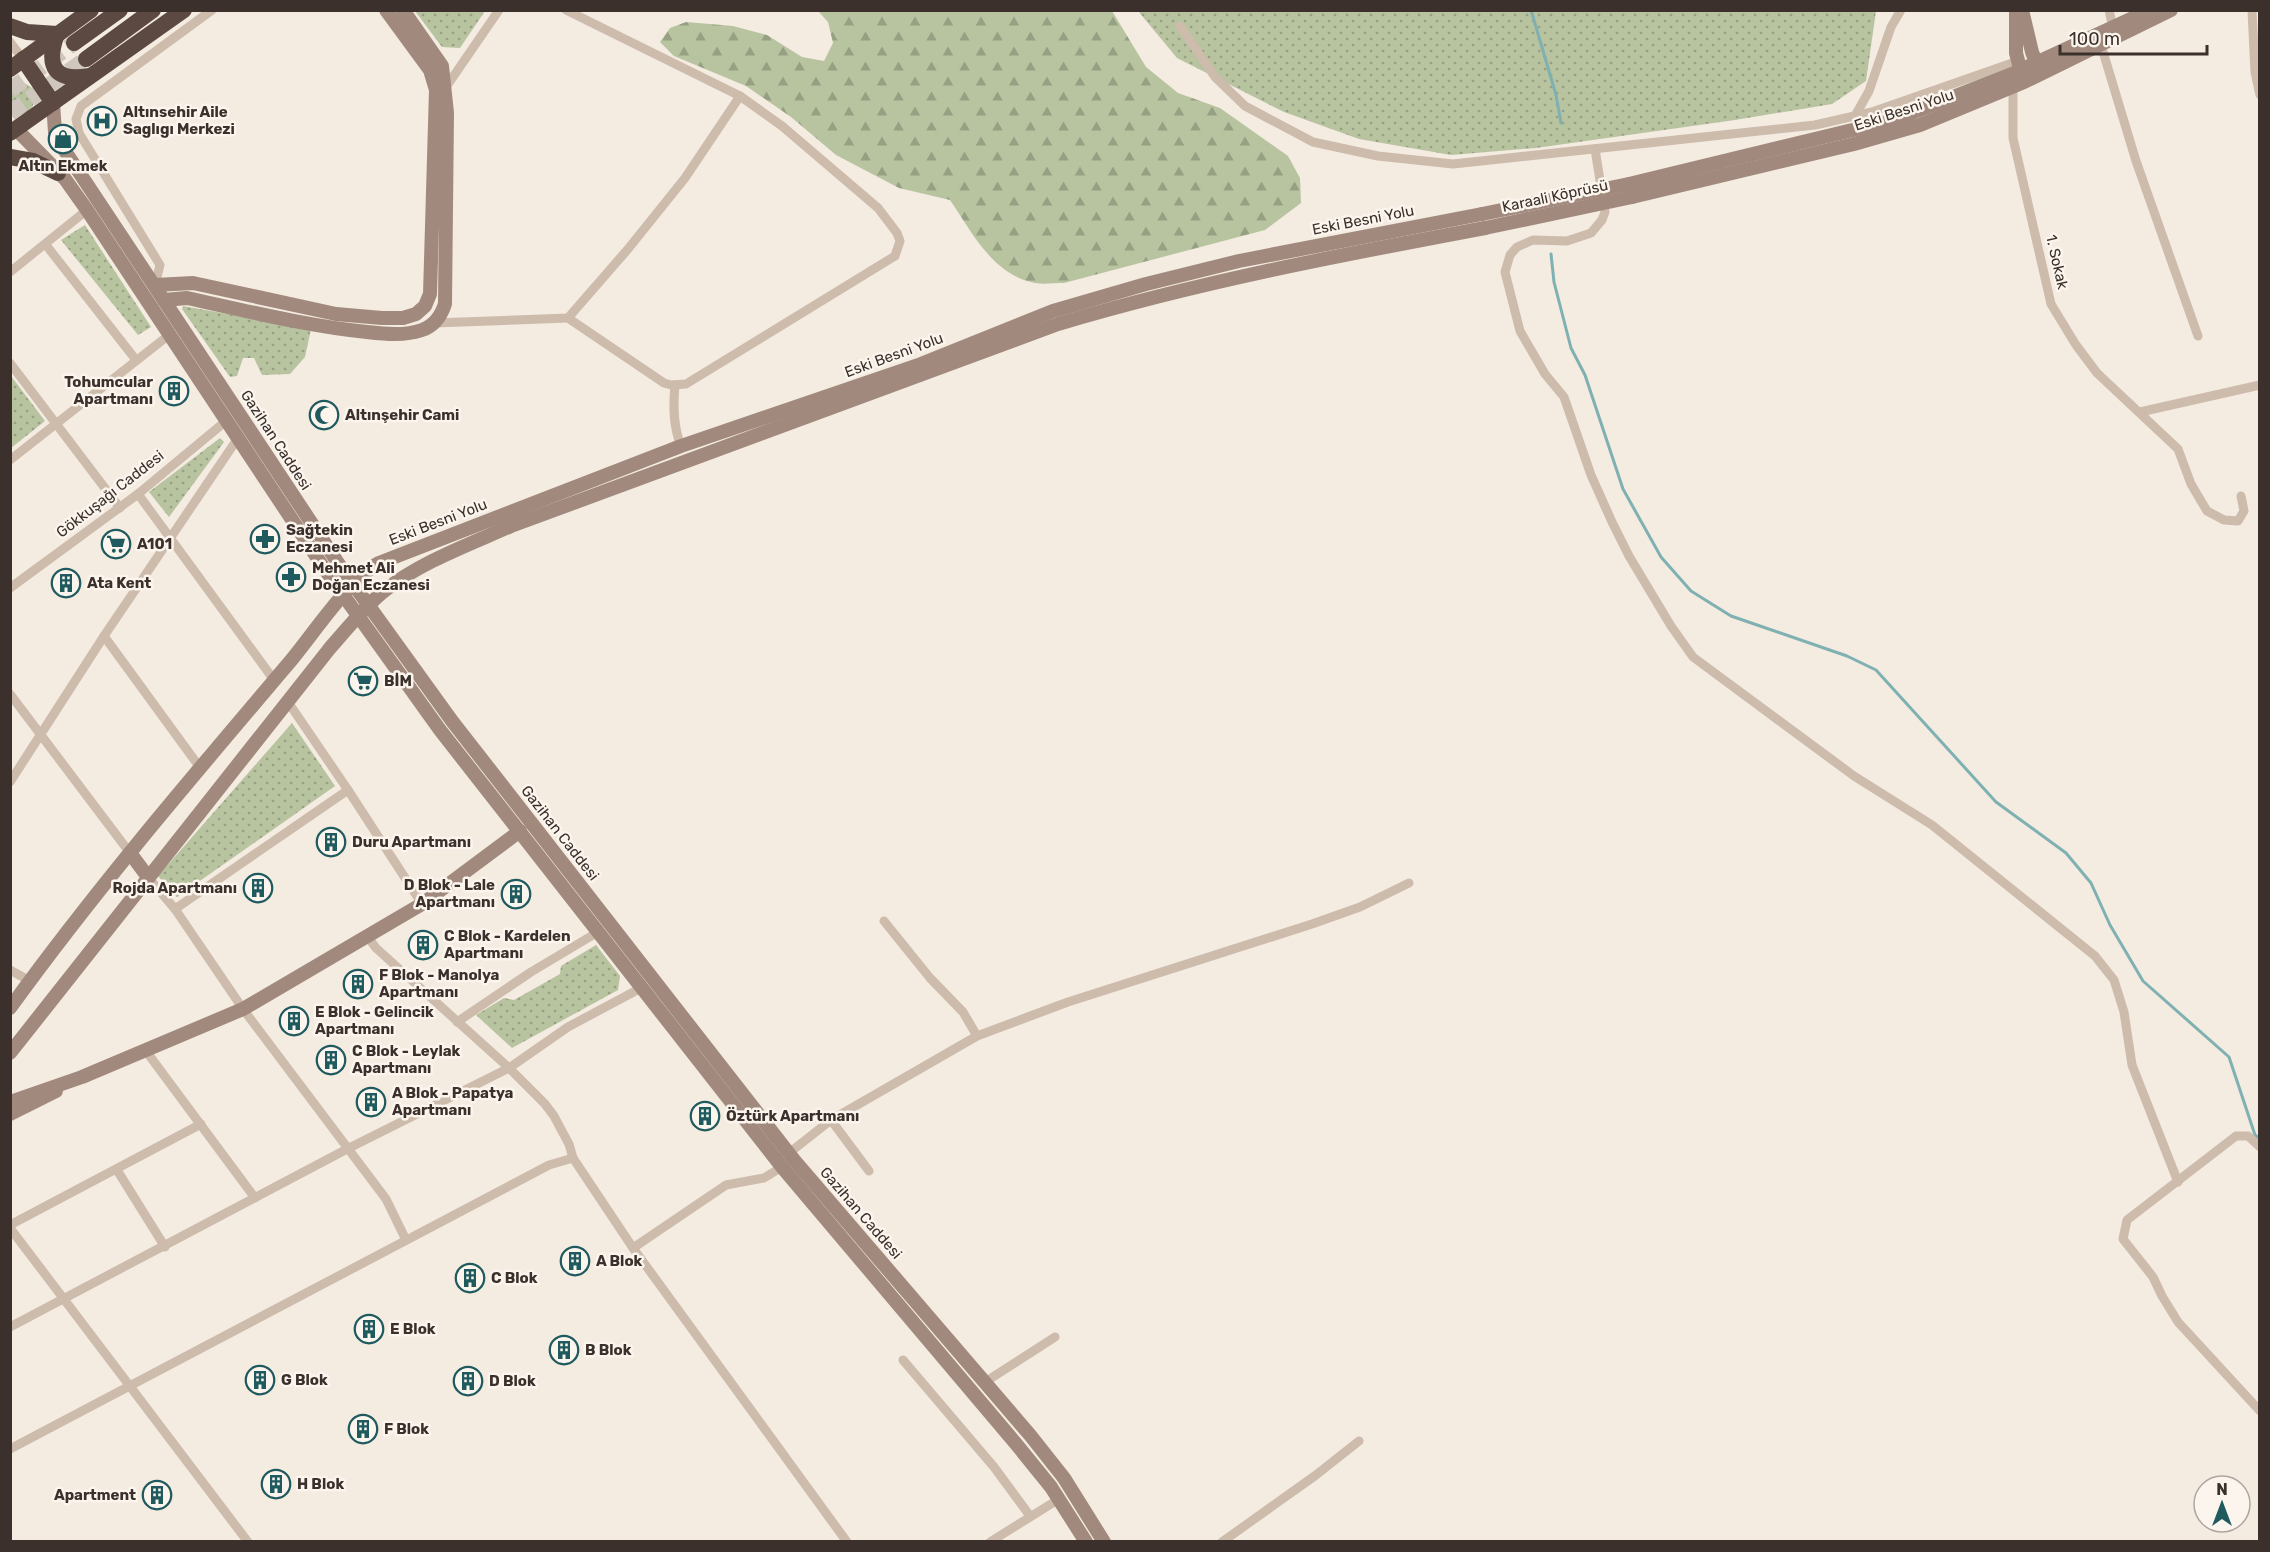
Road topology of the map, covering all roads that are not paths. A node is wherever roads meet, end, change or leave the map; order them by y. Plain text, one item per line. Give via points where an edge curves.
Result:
1 (91, 10) edge
2 (120, 10) edge
3 (153, 10) edge
4 (184, 10) edge
5 (212, 10) edge
6 (386, 10) edge
7 (403, 10) edge
8 (499, 10) edge
9 (566, 10) edge
10 (1901, 10) edge
11 (2016, 10) edge
12 (2022, 10) edge
13 (2109, 10) edge
14 (2150, 10) edge
15 (2171, 10) edge
16 (2252, 10) edge
17 (10, 26) edge
18 (1180, 26) dead end
19 (2113, 28) junction
20 (57, 34) junction
21 (10, 42) edge
22 (74, 43) tunnel mouth
23 (2101, 45) junction
24 (86, 59) tunnel mouth
25 (17, 64) edge
26 (2038, 69) junction
27 (2019, 75) junction
28 (91, 76) junction
29 (440, 90) junction
30 (2259, 95) edge
31 (740, 96) junction
32 (53, 103) junction
33 (1854, 116) junction
34 (12, 128) edge
35 (1595, 149) junction
36 (10, 157) edge
37 (58, 173) junction
38 (1630, 190) joint
39 (87, 210) junction
40 (1484, 221) junction
41 (46, 245) junction
42 (10, 272) edge
43 (155, 285) junction
44 (164, 300) junction
45 (568, 318) junction
46 (434, 323) junction
47 (169, 335) junction
48 (2198, 336) dead end
49 (136, 360) junction
50 (10, 363) edge
51 (675, 385) junction
52 (2259, 385) edge
53 (2140, 412) junction
54 (226, 421) junction
55 (58, 424) junction
56 (238, 438) junction
57 (681, 446) junction
58 (10, 460) edge
59 (138, 495) junction
60 (2241, 496) dead end
61 (120, 508) junction
62 (171, 537) junction
63 (386, 560) junction
64 (338, 563) junction
65 (354, 584) junction
66 (10, 588) edge
67 (344, 596) junction
68 (369, 606) junction
69 (359, 616) junction
70 (104, 636) junction
71 (274, 680) junction
72 (10, 694) edge
73 (288, 702) junction
74 (41, 736) junction
75 (201, 769) junction
76 (10, 782) edge
77 (348, 790) junction
78 (520, 831) junction
79 (130, 854) junction
80 (148, 877) junction
81 (1409, 883) dead end
82 (422, 904) junction
83 (175, 909) junction
84 (884, 921) dead end
85 (598, 932) junction
86 (367, 936) junction
87 (10, 969) edge
88 (30, 981) junction
89 (641, 988) junction
90 (10, 1008) edge
91 (243, 1009) junction
92 (458, 1022) junction
93 (976, 1036) junction
94 (146, 1051) junction
95 (10, 1053) edge
96 (508, 1068) junction
97 (82, 1077) junction
98 (10, 1102) edge
99 (10, 1114) edge
100 (831, 1120) junction
101 (201, 1124) junction
102 (2259, 1147) edge
103 (349, 1148) junction
104 (789, 1153) junction
105 (573, 1158) junction
106 (782, 1167) junction
107 (117, 1170) junction
108 (869, 1171) dead end
109 (2178, 1182) junction
110 (255, 1198) junction
111 (10, 1226) edge
112 (406, 1240) junction
113 (165, 1247) junction
114 (633, 1248) junction
115 (65, 1299) junction
116 (10, 1327) edge
117 (1055, 1337) dead end
118 (903, 1360) dead end
119 (985, 1382) junction
120 (131, 1385) junction
121 (2259, 1411) edge
122 (1359, 1441) dead end
123 (10, 1449) edge
124 (1059, 1498) junction
125 (1030, 1516) junction
126 (248, 1542) edge
127 (847, 1542) edge
128 (990, 1542) edge
129 (1086, 1542) edge
130 (1104, 1542) edge
131 (1222, 1542) edge

1 - 20 highway
2 - 22 highway
3 - 24 highway
4 - 28 highway
5 - 43 street via 81,106 76,119 79,133 160,265
6 - 29 main road
7 - 29 main road via 442,66
8 - 29 street
9 - 31 street
10 - 33 street via 1891,27 1869,91
11 - 27 main road
12 - 26 main road
13 - 19 street
14 - 19 main road, Eski Besni Yolu
15 - 23 main road, Eski Besni Yolu
16 - 30 street
17 - 20 highway via 27,32
18 - 35 street via 1215,77 1245,106 1313,142 1378,156 1452,164
19 - 26 main road, Eski Besni Yolu
20 - 25 highway
20 - 28 highway via 51,55 55,69 70,78
21 - 25 street
23 - 26 main road, Eski Besni Yolu
23 - 48 street via 2136,161
25 - 32 highway
26 - 27 main road, Eski Besni Yolu
27 - 33 street
27 - 38 main road, Eski Besni Yolu via 1941,118 1898,132
27 - 53 street, 1. Sokak via 2013,138 2051,304 2097,373
28 - 32 highway
29 - 43 main road via 430,294 416,314 403,318 336,314 193,283
29 - 46 main road via 447,112 445,294 442,313
31 - 45 street via 685,178
31 - 51 street via 782,126 878,208 900,241 895,256 686,384
32 - 34 highway
32 - 43 main road, Gazihan Caddesi via 58,139
33 - 35 street via 1815,125
34 - 37 main road, Gazihan Caddesi
35 - 109 street via 1605,212 1602,220 1591,233 1567,241 1533,240 1517,247 1505,272 1520,331 1545,374 1564,397 1592,475 1629,556 1693,657 1854,776 1932,825 2095,956 2114,980 2124,1012 2132,1065
36 - 37 highway via 33,161
37 - 39 main road, Gazihan Caddesi
38 - 40 main road, Karaali Köprüsü, bridge
39 - 41 street
39 - 47 main road, Gazihan Caddesi
40 - 57 main road, Eski Besni Yolu via 1239,261 1084,301 921,364
40 - 68 main road, Eski Besni Yolu via 1242,275 1058,324 511,526 436,559 392,585
41 - 42 street
41 - 49 street
43 - 44 main road, Gazihan Caddesi
44 - 46 main road via 188,298 335,329 405,334
44 - 64 main road, Gazihan Caddesi
45 - 46 street
45 - 51 street via 664,383
47 - 49 street
47 - 54 main road, Gazihan Caddesi
49 - 55 street
50 - 55 street
51 - 57 street via 675,432
52 - 53 street
53 - 60 street, 1. Sokak via 2178,449 2207,511 2224,520 2238,521 2244,511
54 - 56 main road, Gazihan Caddesi
54 - 59 street, Gökkuşağı Caddesi
55 - 58 street
55 - 61 street
56 - 62 street
56 - 67 main road, Gazihan Caddesi
57 - 63 main road, Eski Besni Yolu
59 - 61 street, Gökkuşağı Caddesi
59 - 62 street
61 - 66 street, Gökkuşağı Caddesi
62 - 70 street
62 - 71 street
63 - 64 main road via 361,565
63 - 65 main road, Eski Besni Yolu
64 - 65 main road, Gazihan Caddesi
65 - 67 main road, Eski Besni Yolu
65 - 68 main road, Gazihan Caddesi
67 - 69 main road, Gazihan Caddesi
67 - 71 main road, Eski Besni Yolu
68 - 69 main road, Eski Besni Yolu
68 - 104 main road, Gazihan Caddesi via 490,770
69 - 73 main road, Eski Besni Yolu
69 - 78 main road, Gazihan Caddesi
70 - 74 street
70 - 75 street
71 - 75 main road, Eski Besni Yolu
72 - 74 street
73 - 77 street
73 - 80 main road, Eski Besni Yolu
74 - 76 street
74 - 79 street
75 - 79 main road, Eski Besni Yolu
77 - 82 street
77 - 83 street
78 - 82 main road
78 - 85 main road, Gazihan Caddesi
79 - 80 main road
79 - 88 main road, Eski Besni Yolu
80 - 83 street
80 - 95 main road, Eski Besni Yolu
81 - 93 street via 1360,907 1312,924 1068,1002
82 - 86 main road
83 - 91 street
84 - 93 street via 963,1012
85 - 89 main road, Gazihan Caddesi
85 - 92 street
86 - 91 main road
86 - 92 street
87 - 88 street
88 - 90 main road, Eski Besni Yolu
89 - 96 street via 568,1027
89 - 106 main road, Gazihan Caddesi
91 - 94 main road
91 - 103 street
92 - 96 street
93 - 100 street
94 - 97 main road
94 - 101 street
96 - 103 street
96 - 105 street via 550,1110
97 - 98 main road
97 - 99 main road
100 - 104 street
100 - 108 street
101 - 107 street
101 - 110 street
102 - 109 street via 2248,1136 2236,1136
103 - 110 street
103 - 112 street via 386,1200
104 - 119 main road, Gazihan Caddesi
105 - 112 street via 549,1165
105 - 114 street
106 - 114 street via 764,1178 726,1185
106 - 124 main road, Gazihan Caddesi
107 - 111 street
107 - 113 street
109 - 121 street via 2127,1220 2123,1239 2153,1276 2178,1322
110 - 113 street
111 - 115 street
112 - 120 street
113 - 115 street
114 - 127 street
115 - 116 street
115 - 120 street
117 - 119 street
118 - 125 street via 994,1467
119 - 130 main road, Gazihan Caddesi via 1064,1478
120 - 123 street
120 - 126 street
122 - 131 street
124 - 125 street
124 - 129 main road, Gazihan Caddesi
125 - 128 street

